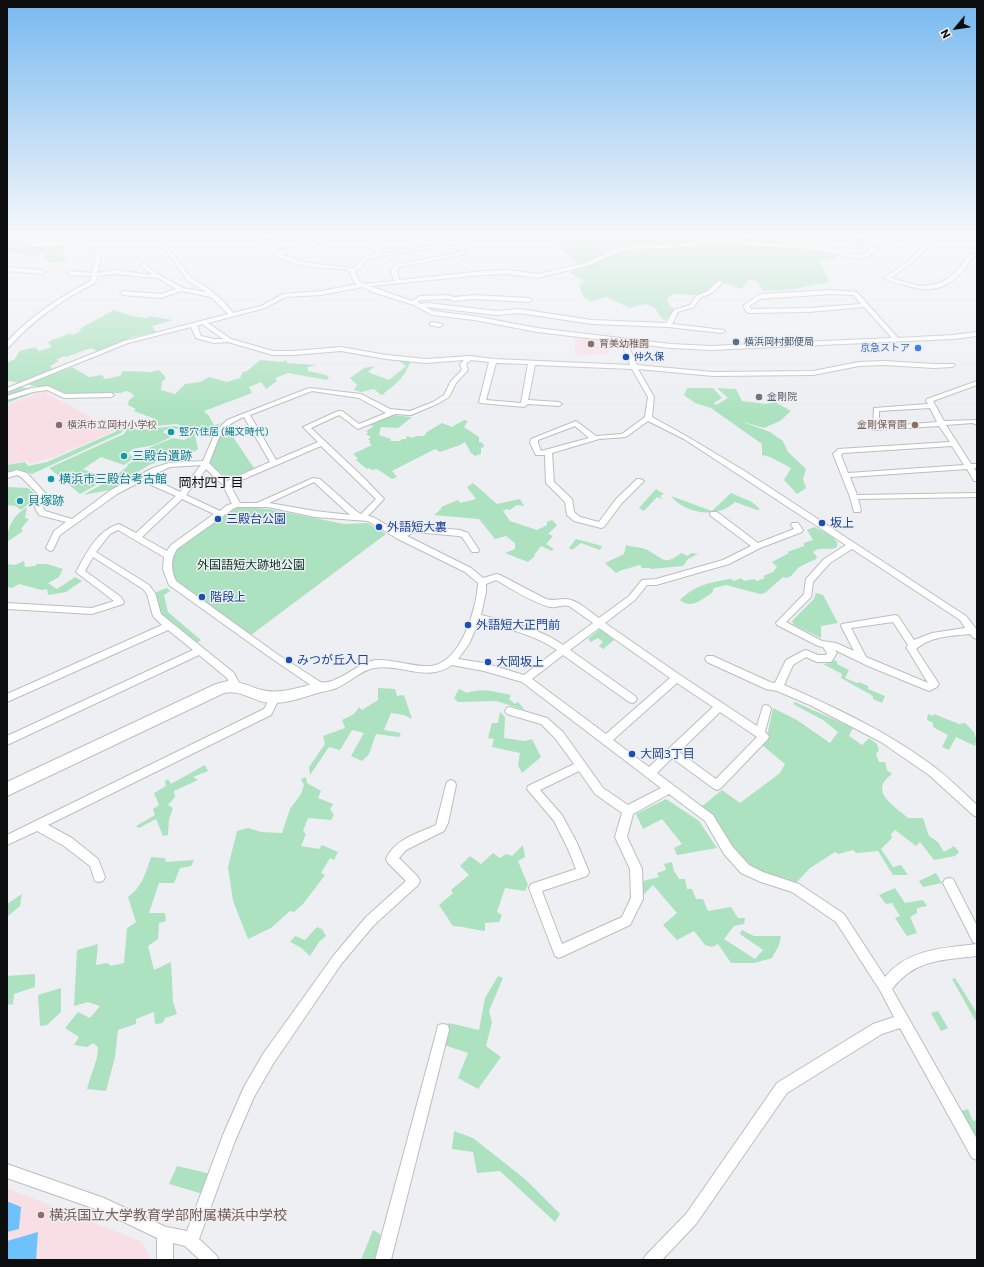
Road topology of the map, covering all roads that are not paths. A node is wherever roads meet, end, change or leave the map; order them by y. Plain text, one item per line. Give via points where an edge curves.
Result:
1 (70, 295) edge
2 (150, 295) edge
3 (164, 295) edge
4 (212, 295) edge
5 (287, 295) edge
6 (390, 295) edge
7 (702, 295) edge
8 (775, 295) edge
9 (857, 295) edge
10 (529, 300) dead end
11 (412, 303) junction
12 (865, 305) junction
13 (420, 306) junction
14 (232, 315) junction
15 (203, 322) junction
16 (592, 322) junction
17 (193, 324) junction
18 (432, 324) dead end
19 (440, 325) dead end
20 (668, 325) junction
21 (722, 331) dead end
22 (977, 334) edge
23 (593, 336) junction
24 (895, 338) junction
25 (229, 340) junction
26 (623, 340) junction
27 (7, 346) edge
28 (470, 358) junction
29 (494, 361) junction
30 (532, 362) junction
31 (952, 365) dead end
32 (634, 368) junction
33 (977, 383) edge
34 (7, 390) edge
35 (110, 395) dead end
36 (7, 398) edge
37 (524, 402) junction
38 (559, 404) dead end
39 (931, 406) junction
40 (392, 412) junction
41 (246, 414) junction
42 (648, 418) junction
43 (941, 423) junction
44 (977, 424) edge
45 (594, 438) junction
46 (322, 443) junction
47 (954, 444) junction
48 (548, 452) junction
49 (205, 463) junction
50 (274, 463) junction
51 (977, 466) edge
52 (969, 467) junction
53 (845, 475) junction
54 (7, 476) edge
55 (977, 479) edge
56 (640, 481) dead end
57 (154, 483) dead end
58 (226, 484) junction
59 (977, 495) edge
60 (180, 496) junction
61 (854, 497) junction
62 (258, 504) junction
63 (237, 505) junction
64 (857, 510) dead end
65 (220, 514) junction
66 (714, 514) dead end
67 (362, 518) junction
68 (71, 521) junction
69 (794, 525) dead end
70 (137, 537) junction
71 (401, 537) junction
72 (852, 545) junction
73 (757, 546) junction
74 (50, 548) dead end
75 (475, 550) dead end
76 (92, 553) junction
77 (167, 555) junction
78 (482, 582) junction
79 (7, 606) edge
80 (477, 617) junction
81 (600, 623) junction
82 (169, 626) junction
83 (975, 633) edge
84 (826, 644) junction
85 (913, 646) junction
86 (564, 650) junction
87 (199, 651) junction
88 (710, 659) dead end
89 (864, 659) junction
90 (451, 661) junction
91 (677, 678) junction
92 (525, 679) junction
93 (235, 685) junction
94 (322, 687) junction
95 (778, 688) junction
96 (275, 697) junction
97 (7, 698) edge
98 (632, 699) dead end
99 (719, 707) junction
100 (766, 709) dead end
101 (510, 711) dead end
102 (760, 733) junction
103 (606, 740) junction
104 (7, 741) edge
105 (672, 752) junction
106 (580, 766) junction
107 (650, 773) junction
108 (450, 784) dead end
109 (670, 788) junction
110 (7, 789) edge
111 (628, 811) junction
112 (977, 812) edge
113 (38, 825) junction
114 (7, 840) edge
115 (99, 877) dead end
116 (949, 883) dead end
117 (977, 938) edge
118 (977, 950) edge
119 (885, 988) junction
120 (903, 1020) junction
121 (443, 1030) dead end
122 (977, 1153) edge
123 (7, 1171) edge
124 (165, 1234) junction
125 (192, 1241) junction
126 (165, 1260) edge
127 (211, 1260) edge
128 (383, 1260) edge
129 (651, 1260) edge

1 - 27 street via 21,330
2 - 3 street
4 - 14 street
5 - 14 street via 266,306
6 - 11 street
7 - 20 street via 692,306 676,311
8 - 12 street via 759,296 746,306 749,311 809,310
9 - 12 street
10 - 11 street via 448,297 420,298
11 - 13 street
12 - 24 street
13 - 16 street via 497,313 519,311
13 - 23 street via 432,313
14 - 15 street
15 - 17 street
15 - 25 street
16 - 20 street
16 - 23 street
17 - 25 street via 198,337 204,340
17 - 34 street via 126,342
18 - 19 street
20 - 21 street
22 - 24 street
23 - 26 street
24 - 26 street via 710,348
25 - 28 street via 258,350 281,354 341,349 386,358 426,361
26 - 32 street
28 - 29 street
28 - 40 street via 464,364 465,370 453,382 447,396 411,413
29 - 30 street
29 - 37 street via 491,364 482,402 524,405
30 - 32 street
30 - 37 street
31 - 32 street via 859,364 817,372 713,374
32 - 42 street via 651,398
33 - 39 street via 929,400
35 - 36 street via 64,396 48,388
37 - 38 street
39 - 43 street
39 - 43 street via 876,409 875,429
40 - 41 street via 361,396 311,389
40 - 46 street via 358,427 340,412 306,427
41 - 49 street via 220,427
41 - 50 street
42 - 45 street via 624,436
42 - 72 street via 686,438
43 - 44 street via 974,421
43 - 47 street
45 - 48 street
45 - 48 street via 576,424 535,439 538,453
46 - 50 street
46 - 67 street via 380,499
47 - 52 street
47 - 53 street via 841,451 837,454
48 - 56 street via 550,483 569,501 570,513 577,519 601,525
49 - 58 street
49 - 60 street
49 - 68 street via 169,465 156,470 114,492
50 - 58 street
51 - 52 street
52 - 53 street
52 - 55 street
53 - 61 street
54 - 68 street via 17,472 24,475 42,494 39,508 42,514
57 - 60 street
58 - 63 street
59 - 61 street
60 - 65 street
60 - 70 street
61 - 64 street
62 - 63 street
62 - 67 street via 316,514
62 - 67 street via 317,480
63 - 65 street
65 - 77 street via 174,546
66 - 73 street
67 - 71 street via 370,519
68 - 74 street via 57,533
69 - 73 street via 799,530
70 - 76 street via 114,527 100,539
70 - 77 street
71 - 75 street via 412,529 460,533 465,535
71 - 78 street via 468,570
72 - 83 street via 963,618
72 - 84 street via 827,561 809,581 808,595 780,623 821,644
73 - 81 street via 726,562 656,582 645,582 632,598
76 - 79 street via 80,572 120,602 92,611
76 - 82 street via 146,587 151,593 157,616
77 - 94 street via 167,572 172,583
78 - 80 street via 483,593
78 - 81 street via 497,577 527,594 552,604 572,604
80 - 86 street via 546,638
80 - 90 street
81 - 86 street
81 - 91 street
82 - 87 street
82 - 97 street
83 - 85 street via 937,635
84 - 89 street
84 - 95 street via 832,653 828,659 806,653 789,663
85 - 89 street via 934,684 929,687
85 - 89 street via 895,618 845,626
86 - 92 street
86 - 98 street
87 - 93 street via 231,676
87 - 104 street
88 - 95 street
90 - 92 street
90 - 94 street via 438,668 373,664 336,684
91 - 99 street
91 - 103 street
92 - 103 street
93 - 96 street via 261,696
93 - 110 street via 221,688
94 - 96 street
95 - 112 street via 836,713 899,748 934,772
96 - 113 street via 268,712
99 - 102 street
99 - 105 street
100 - 102 street
101 - 106 street via 544,721 559,735
102 - 105 street via 764,736 717,785
103 - 107 street
105 - 107 street
106 - 111 street via 599,791
106 - 111 street via 532,789 558,818 583,872 535,888 559,952 626,921 637,899 636,869 621,837
107 - 109 street
108 - 125 street via 440,828 402,846 392,860 414,881 370,921 338,960 268,1059 249,1092 228,1140
109 - 111 street
109 - 119 street via 709,818 728,850 745,869 795,888 840,918
113 - 114 street
113 - 115 street via 68,842 94,863
116 - 117 street
118 - 119 street via 935,955 917,961 902,969
119 - 120 street
120 - 122 street
120 - 129 street via 878,1029 782,1088 691,1219
121 - 128 street
123 - 124 street via 104,1205
124 - 125 street
124 - 126 street
125 - 127 street

